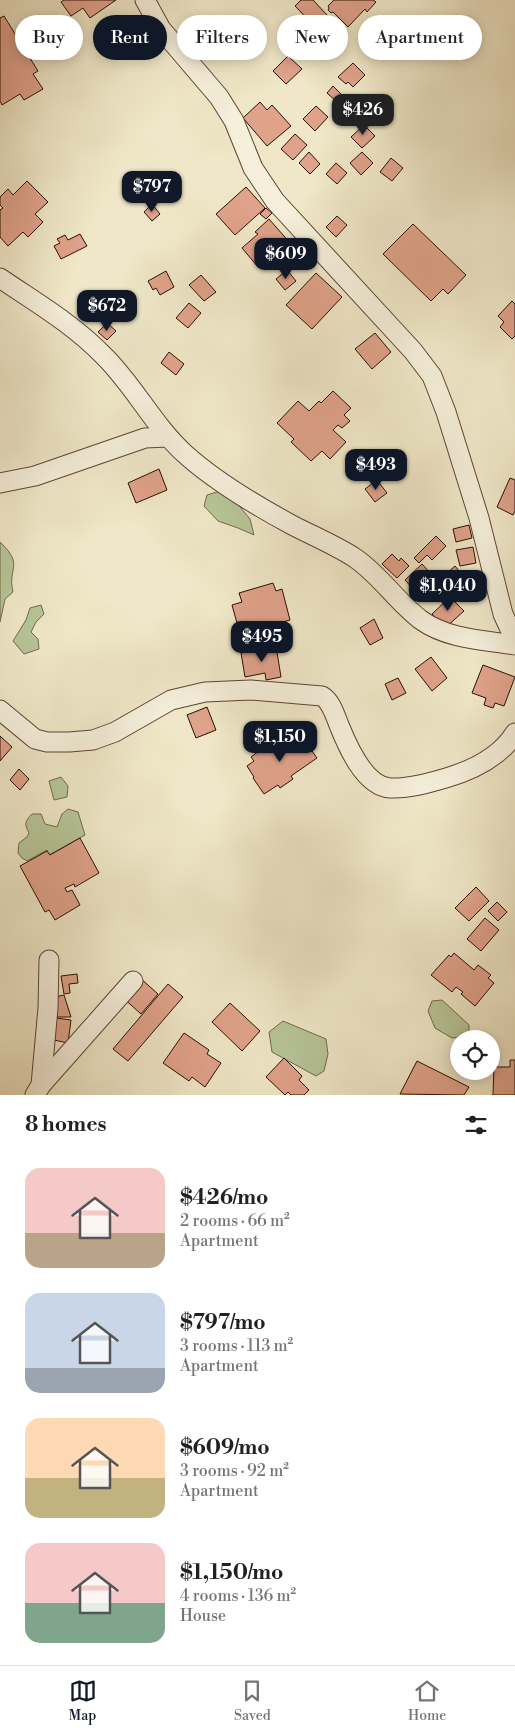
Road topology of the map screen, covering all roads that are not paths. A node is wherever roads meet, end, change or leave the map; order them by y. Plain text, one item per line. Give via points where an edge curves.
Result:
1 (144, 0) edge
2 (0, 278) edge
3 (168, 437) junction
4 (0, 483) edge
5 (515, 640) edge
6 (515, 645) edge
7 (0, 710) edge
8 (515, 733) edge
9 (49, 960) dead end
10 (133, 981) dead end
11 (38, 1090) edge

1 - 5 street via 160,29 219,97 234,120 253,168 275,201 432,376 479,518 503,614
2 - 3 street via 103,354
3 - 4 street via 145,438 35,476
3 - 6 street via 255,504 357,559 422,621 438,630 464,637
7 - 8 street via 36,739 69,742 93,740 115,732 171,700 205,692 251,690 322,696 330,704 355,760 377,783 388,788 460,774 496,754
9 - 11 street via 47,1018
10 - 11 street

